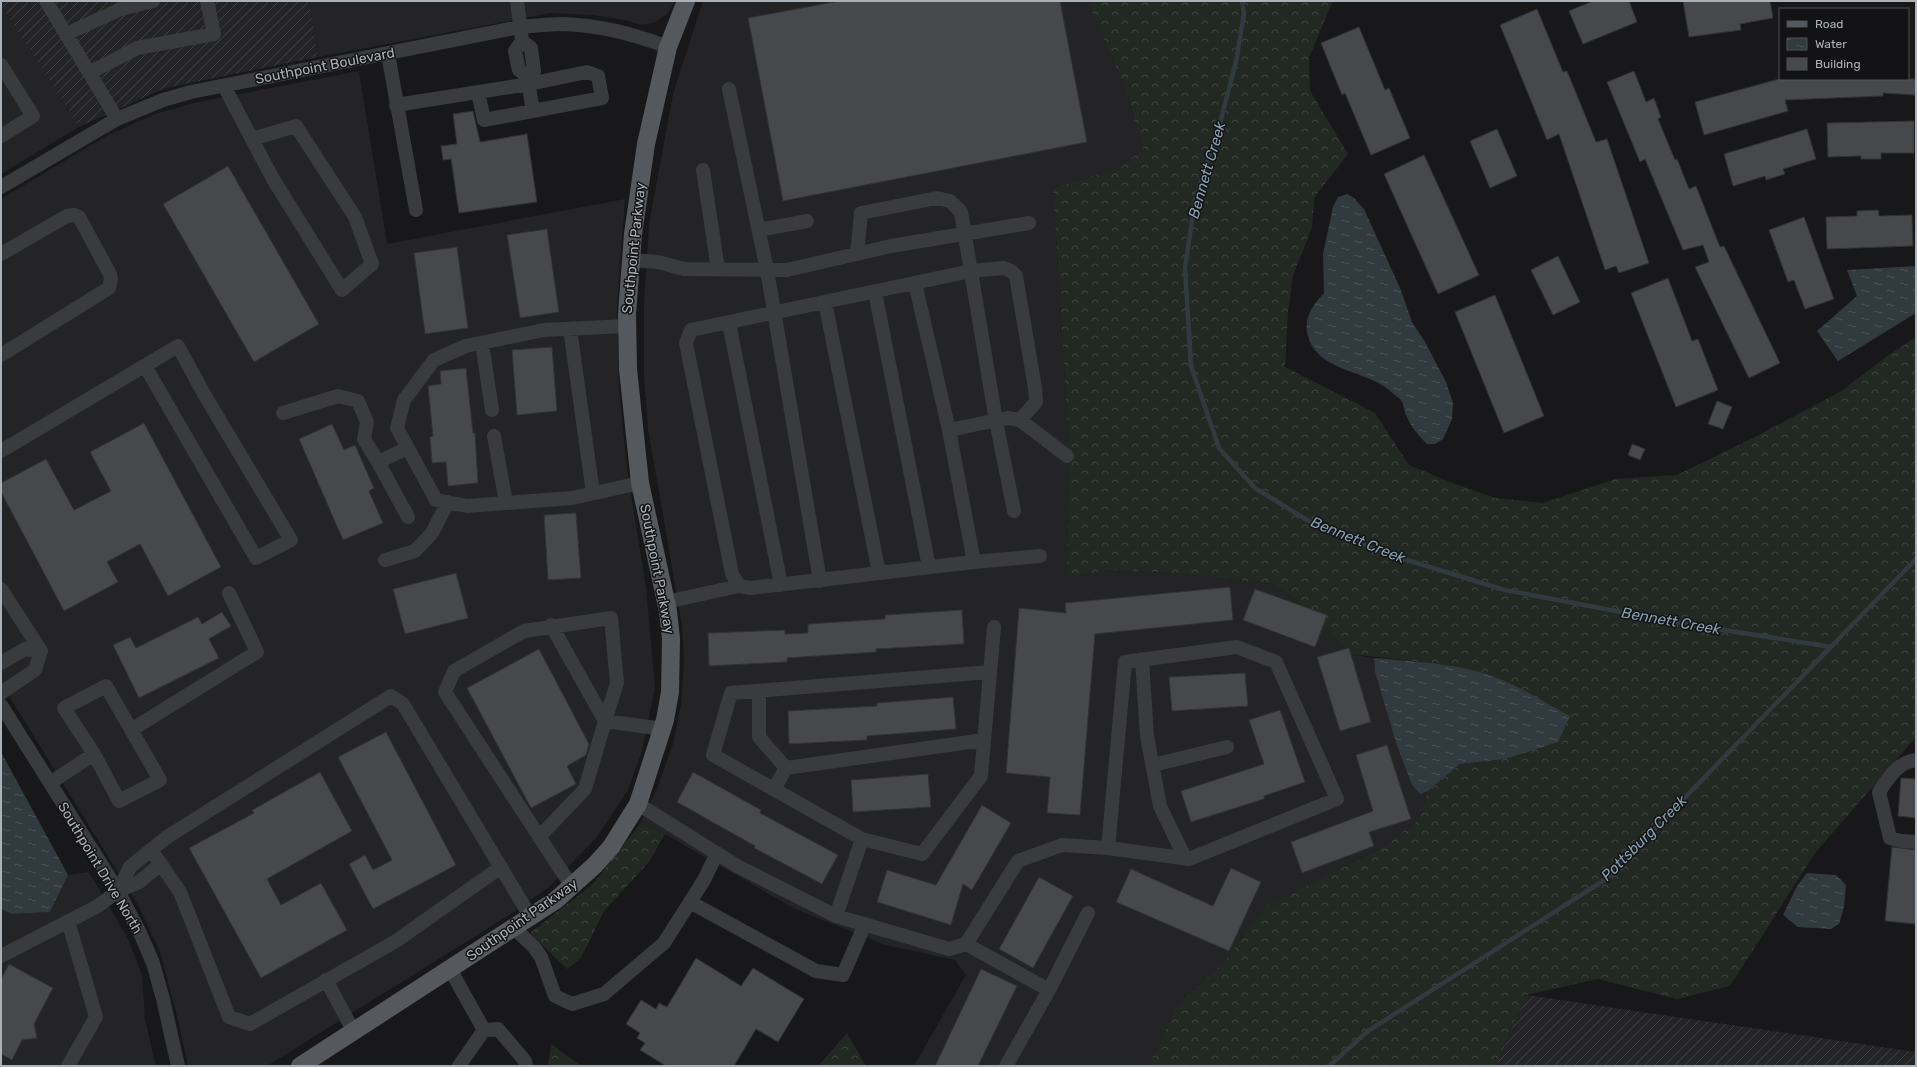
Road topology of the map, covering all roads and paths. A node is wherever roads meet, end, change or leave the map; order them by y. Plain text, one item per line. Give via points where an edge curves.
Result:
1 (46, 1) edge
2 (153, 1) edge
3 (207, 1) edge
4 (517, 1) edge
5 (686, 1) edge
6 (66, 34) junction
7 (521, 34) junction
8 (668, 47) junction
9 (388, 54) junction
10 (1, 64) edge
11 (89, 73) junction
12 (528, 80) junction
13 (224, 86) junction
14 (729, 89) dead end
15 (478, 92) junction
16 (396, 105) junction
17 (533, 111) junction
18 (116, 119) junction
19 (1, 136) edge
20 (252, 139) junction
21 (703, 170) dead end
22 (1, 187) edge
23 (416, 210) dead end
24 (807, 221) dead end
25 (1029, 223) dead end
26 (759, 230) junction
27 (965, 234) junction
28 (1, 254) edge
29 (857, 254) junction
30 (631, 260) junction
31 (718, 269) junction
32 (767, 270) junction
33 (971, 271) junction
34 (915, 283) junction
35 (874, 292) junction
36 (825, 302) junction
37 (775, 313) junction
38 (729, 323) junction
39 (627, 326) junction
40 (570, 329) junction
41 (482, 343) junction
42 (1, 355) edge
43 (145, 366) junction
44 (492, 410) dead end
45 (282, 413) dead end
46 (1020, 420) junction
47 (996, 421) junction
48 (949, 430) junction
49 (494, 436) dead end
50 (408, 448) junction
51 (1, 452) edge
52 (1067, 456) dead end
53 (378, 462) junction
54 (640, 483) junction
55 (593, 493) junction
56 (448, 502) junction
57 (506, 503) junction
58 (1014, 511) dead end
59 (408, 517) dead end
60 (1040, 556) dead end
61 (385, 560) dead end
62 (974, 562) junction
63 (928, 567) junction
64 (879, 573) junction
65 (820, 581) junction
66 (780, 585) junction
67 (739, 586) junction
68 (1, 589) edge
69 (228, 593) dead end
70 (666, 602) junction
71 (551, 625) junction
72 (994, 626) dead end
73 (41, 651) junction
74 (1142, 659) junction
75 (1, 663) edge
76 (990, 672) junction
77 (759, 691) junction
78 (1, 693) edge
79 (1, 704) edge
80 (605, 721) junction
81 (663, 729) junction
82 (131, 730) junction
83 (984, 740) junction
84 (1228, 747) dead end
85 (94, 754) junction
86 (1916, 760) edge
87 (1152, 765) junction
88 (786, 768) junction
89 (50, 783) junction
90 (774, 789) junction
91 (638, 804) junction
92 (539, 837) junction
93 (862, 839) junction
94 (1916, 842) edge
95 (1108, 848) junction
96 (151, 850) junction
97 (717, 853) junction
98 (1185, 858) junction
99 (161, 864) junction
100 (501, 867) junction
101 (572, 887) junction
102 (118, 891) junction
103 (690, 902) junction
104 (1088, 913) dead end
105 (530, 916) junction
106 (836, 916) junction
107 (68, 921) junction
108 (865, 924) junction
109 (514, 928) junction
110 (966, 944) junction
111 (1, 956) edge
112 (450, 970) junction
113 (326, 980) junction
114 (1049, 990) junction
115 (484, 1030) junction
116 (354, 1032) junction
117 (68, 1066) edge
118 (178, 1066) edge
119 (300, 1066) edge
120 (459, 1066) edge
121 (526, 1066) edge
122 (1006, 1066) edge

1 - 6 street
2 - 6 street via 121,9
3 - 11 street via 214,34 137,48
4 - 7 street
5 - 8 main road, Southpoint Parkway
6 - 11 street
7 - 8 street, Southpoint Boulevard via 562,24 590,26 631,34
7 - 9 street, Southpoint Boulevard
7 - 12 street via 515,51 519,70
8 - 30 main road, Southpoint Parkway via 646,144
9 - 13 street, Southpoint Boulevard
9 - 16 street
10 - 19 street via 33,116
11 - 18 street
12 - 15 street
12 - 17 street
12 - 17 street via 587,72 598,76 602,98
13 - 18 street, Southpoint Boulevard via 163,100
13 - 20 street
14 - 26 street
15 - 16 street
15 - 17 street via 484,120
16 - 23 street
18 - 22 street, Southpoint Boulevard
20 - 20 street via 273,179 342,290 372,264 356,218 296,126
21 - 31 street
24 - 26 street
25 - 27 street
26 - 32 street
27 - 29 street
27 - 29 street via 961,212 950,202 937,198 861,213
27 - 33 street
28 - 42 street via 67,216 74,215 79,217 111,279 109,288
29 - 32 street via 787,270
30 - 31 street via 658,262 684,269
30 - 39 main road, Southpoint Parkway
31 - 32 street
32 - 37 street
33 - 34 street
33 - 46 street via 1004,268 1016,276 1036,402
33 - 47 street
34 - 35 street
34 - 48 street
35 - 36 street
35 - 63 street
36 - 37 street
36 - 64 street
37 - 38 street
37 - 65 street
38 - 66 street
38 - 67 street via 691,330 686,343 732,574
39 - 40 street
39 - 54 main road, Southpoint Parkway
40 - 41 street via 544,330
40 - 55 street
41 - 44 street
41 - 50 street via 466,346 434,360 404,400 397,428
43 - 43 street via 178,346 291,540 256,558
43 - 51 street
45 - 53 street via 338,396 358,401 367,422 364,439
46 - 47 street via 1008,418
46 - 52 street
47 - 48 street
47 - 58 street
48 - 62 street
49 - 57 street
50 - 53 street
50 - 56 street via 436,500
53 - 59 street
54 - 55 street
54 - 70 main road, Southpoint Parkway
55 - 57 street via 572,498
56 - 57 street via 467,506
56 - 61 street via 432,533 415,551
60 - 62 street
62 - 63 street
63 - 64 street
64 - 65 street
65 - 66 street
66 - 67 street via 750,588
67 - 70 street
68 - 73 street
69 - 82 street via 257,652
70 - 81 main road, Southpoint Parkway via 672,664
71 - 80 street
71 - 80 street via 611,618 617,683
71 - 92 street via 524,631 454,671 445,692
72 - 76 street
73 - 75 street via 25,649
73 - 78 street via 35,670
74 - 87 street via 1147,736
74 - 95 street via 1125,662
74 - 98 street via 1237,647 1276,662 1337,799 1189,859
76 - 77 street
76 - 83 street
77 - 88 street via 759,737
77 - 90 street via 731,693 713,755
79 - 89 street, Southpoint Drive North
80 - 81 street
80 - 92 street via 585,789
81 - 91 main road, Southpoint Parkway
82 - 85 street via 106,686 64,708
82 - 85 street via 160,780 119,801
83 - 88 street
83 - 93 street via 981,776 922,854
84 - 87 street
85 - 89 street
86 - 94 street via 1907,761 1890,775 1879,792 1890,838 1901,842
87 - 98 street via 1160,806
88 - 90 street
89 - 102 street, Southpoint Drive North
90 - 93 street
91 - 97 street
91 - 101 main road, Southpoint Parkway via 611,847
92 - 101 street
93 - 106 street
95 - 98 street
95 - 110 street via 1062,845 1018,861
96 - 99 street
96 - 100 street via 167,837 392,696 403,704
96 - 102 street via 130,867
97 - 103 street
97 - 106 street via 737,866
99 - 102 street via 139,882
99 - 113 street via 180,892 229,1018 250,1024
100 - 105 street
100 - 113 street via 396,941
101 - 105 main road, Southpoint Parkway
102 - 107 street via 98,906
102 - 118 street, Southpoint Drive North via 153,963
103 - 108 street via 816,971 843,975
103 - 109 street via 664,943 604,994 572,1004 555,996 541,957
104 - 114 street
105 - 109 main road, Southpoint Parkway
106 - 108 street
107 - 111 street
107 - 117 street via 96,1017
108 - 110 street via 949,949
109 - 112 main road, Southpoint Parkway
110 - 114 street
112 - 115 street
112 - 116 main road, Southpoint Parkway
113 - 116 street
114 - 122 street
115 - 120 street
115 - 121 street via 498,1029
116 - 119 main road, Southpoint Parkway

